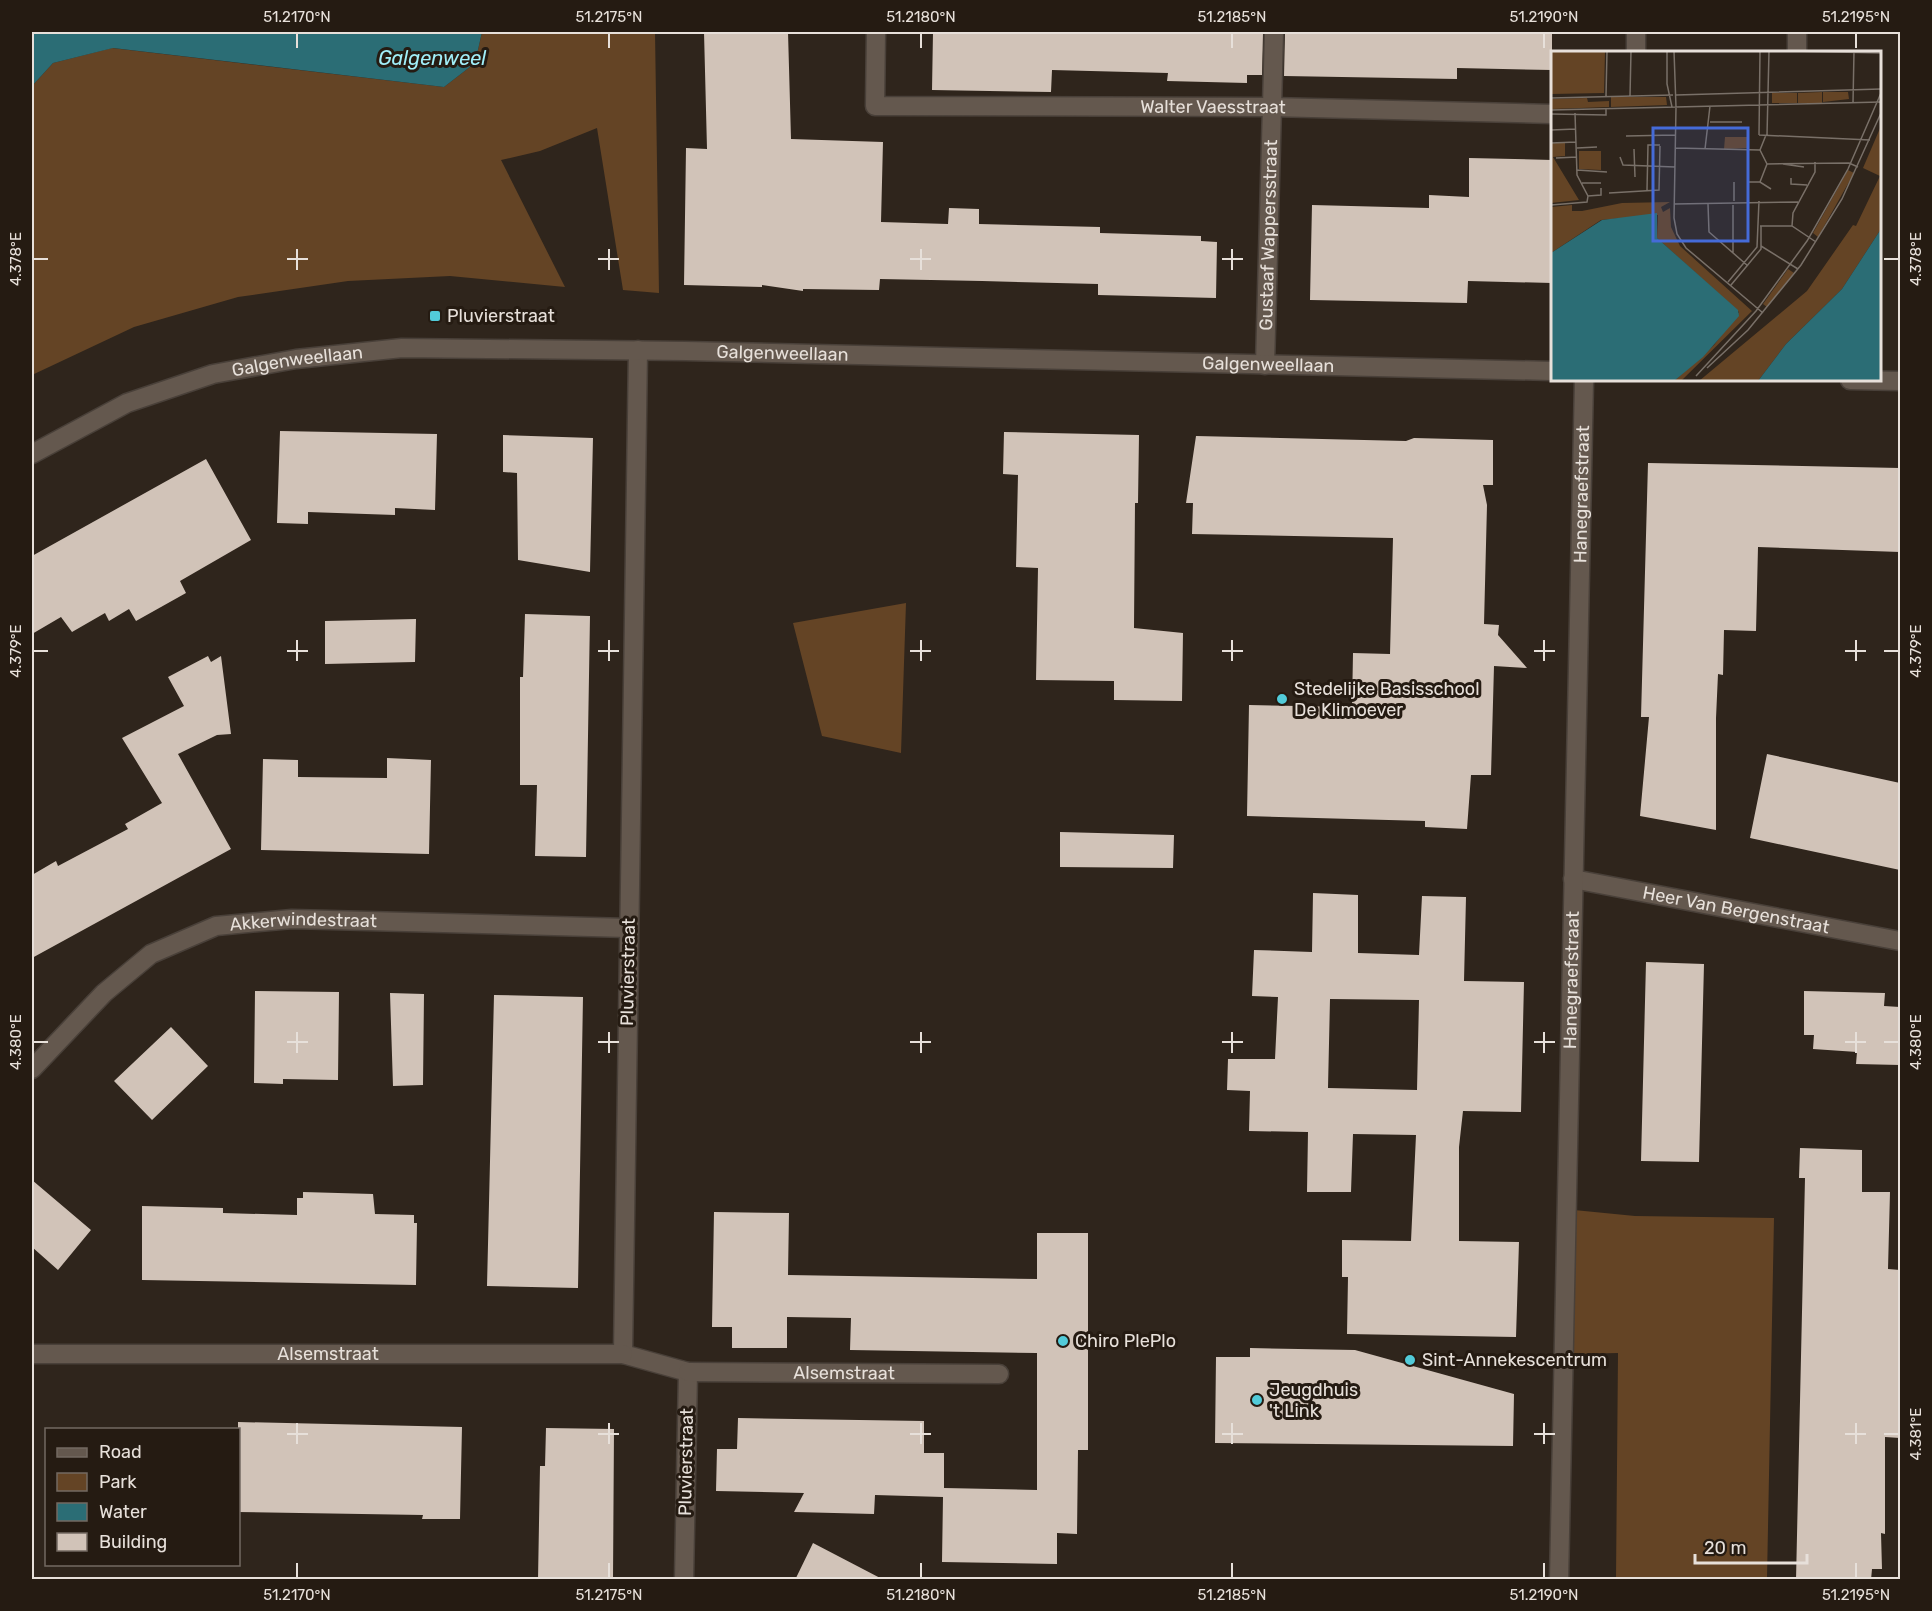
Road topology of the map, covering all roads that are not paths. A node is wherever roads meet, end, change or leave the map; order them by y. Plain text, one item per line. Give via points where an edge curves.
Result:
1 (876, 32) edge
2 (1274, 32) edge
3 (1636, 32) edge
4 (1797, 32) edge
5 (1636, 51) edge
6 (1797, 51) edge
7 (1271, 107) junction
8 (1551, 114) edge
9 (638, 350) junction
10 (1265, 365) junction
11 (1551, 371) edge
12 (1584, 381) edge
13 (1881, 381) edge
14 (1900, 381) edge
15 (32, 454) edge
16 (1574, 879) junction
17 (628, 928) junction
18 (1900, 941) edge
19 (32, 1069) edge
20 (32, 1354) edge
21 (623, 1354) junction
22 (688, 1372) junction
23 (999, 1374) dead end
24 (684, 1580) edge
25 (1559, 1580) edge

1 - 7 street, Walter Vaesstraat via 875,106
2 - 7 street, Gustaaf Wappersstraat
3 - 5 street
4 - 6 street
7 - 8 street, Walter Vaesstraat
7 - 10 street, Gustaaf Wappersstraat
9 - 10 street, Galgenweellaan
9 - 15 street, Galgenweellaan via 402,348 296,359 213,374 128,403
9 - 17 street, Pluvierstraat
10 - 11 street, Galgenweellaan
12 - 16 street, Hanegraefstraat
13 - 14 street
16 - 18 street, Heer Van Bergenstraat
16 - 25 street, Hanegraefstraat
17 - 19 street, Akkerwindestraat via 292,919 216,926 150,954 104,993
17 - 21 street, Pluvierstraat
20 - 21 street, Alsemstraat
21 - 22 street
22 - 23 street, Alsemstraat
22 - 24 street, Pluvierstraat

